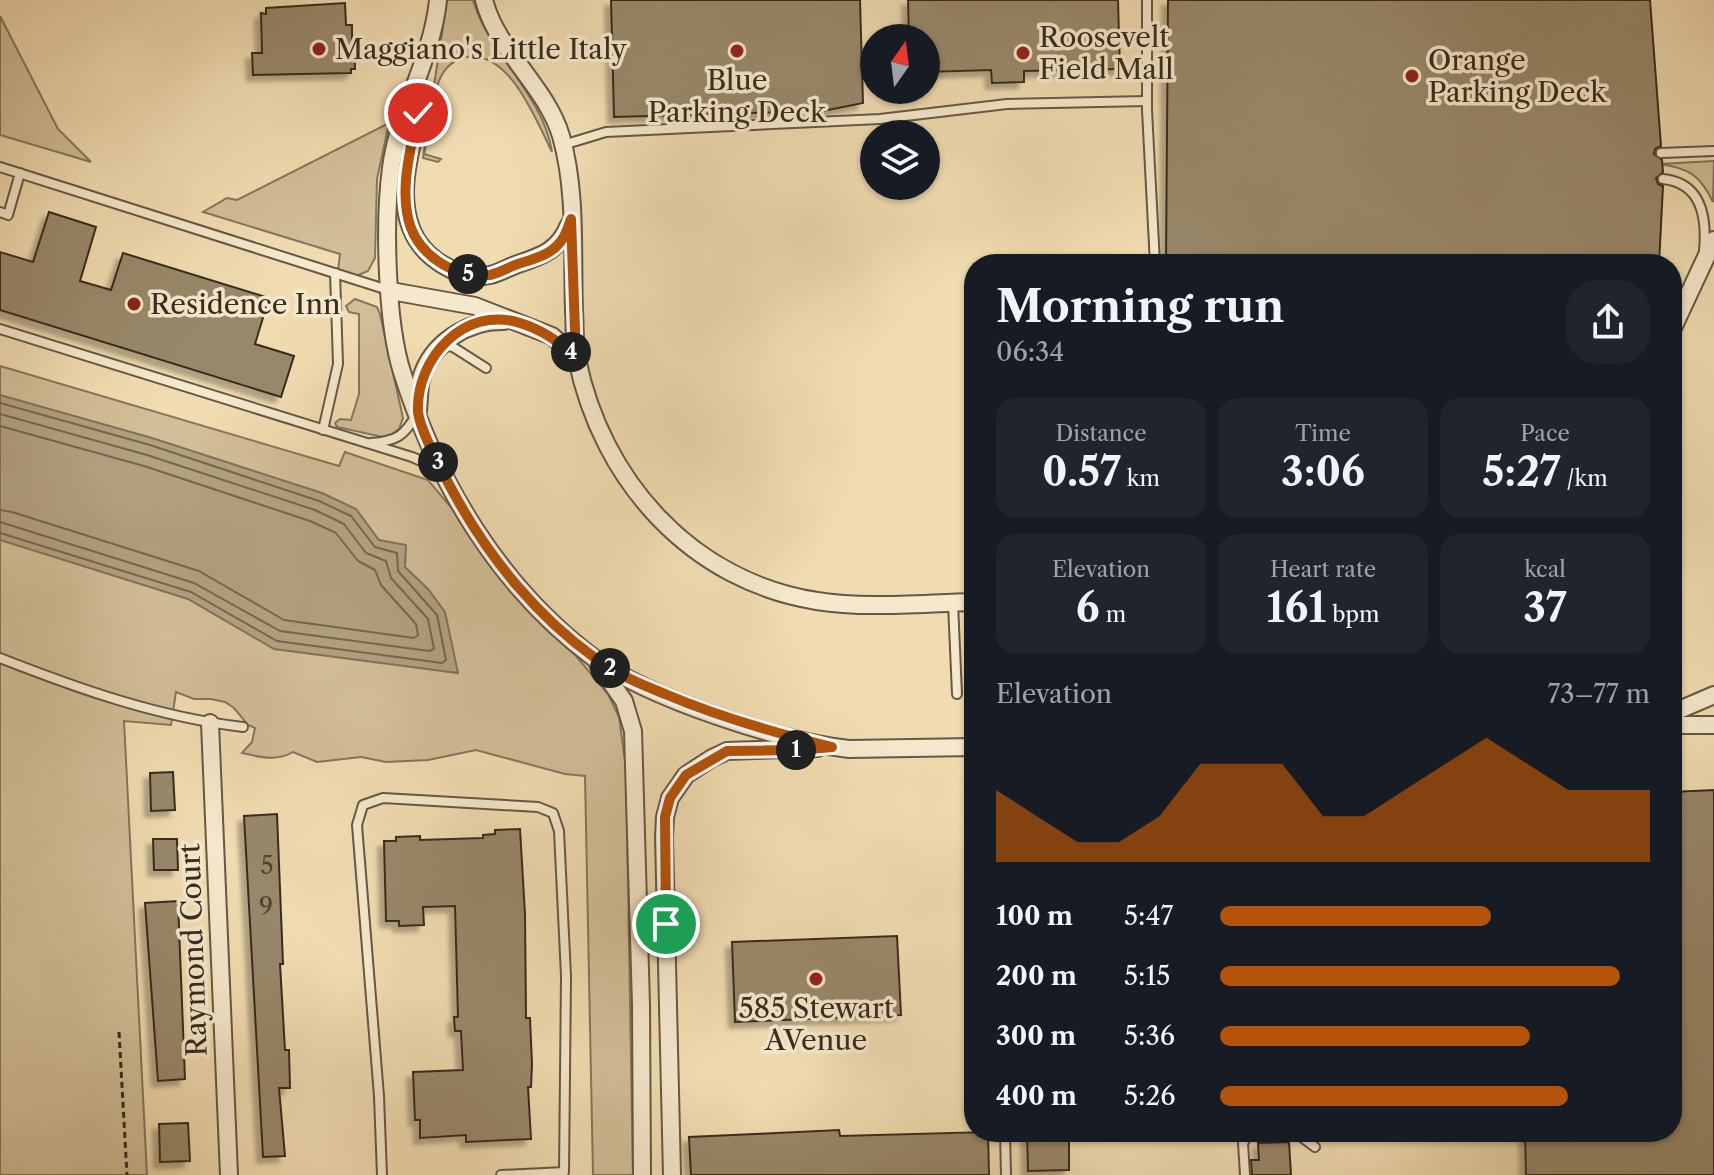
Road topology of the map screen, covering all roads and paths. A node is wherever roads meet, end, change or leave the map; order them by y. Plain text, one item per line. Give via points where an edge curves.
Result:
1 (438, 0) edge
2 (484, 0) edge
3 (1147, 0) edge
4 (422, 71) junction
5 (1147, 101) junction
6 (562, 145) junction
7 (1714, 151) edge
8 (1661, 153) dead end
9 (0, 167) edge
10 (20, 173) junction
11 (1663, 179) dead end
12 (0, 212) edge
13 (571, 219) junction
14 (1714, 240) edge
15 (1155, 254) edge
16 (1702, 267) junction
17 (335, 273) junction
18 (391, 291) junction
19 (1682, 309) edge
20 (518, 321) junction
21 (0, 329) edge
22 (441, 345) junction
23 (576, 357) junction
24 (486, 368) dead end
25 (418, 413) junction
26 (323, 430) junction
27 (366, 444) junction
28 (440, 470) junction
29 (953, 602) junction
30 (964, 602) edge
31 (0, 658) edge
32 (595, 659) junction
33 (957, 694) dead end
34 (1714, 695) edge
35 (1682, 709) edge
36 (210, 723) junction
37 (1682, 725) edge
38 (1714, 725) edge
39 (243, 727) dead end
40 (832, 747) junction
41 (964, 747) edge
42 (119, 1032) dead end
43 (1005, 1142) edge
44 (1244, 1142) edge
45 (1308, 1142) edge
46 (1315, 1147) dead end
47 (127, 1175) edge
48 (229, 1175) edge
49 (382, 1175) edge
50 (501, 1175) edge
51 (642, 1175) edge
52 (672, 1175) edge
53 (1006, 1175) edge
54 (1245, 1175) edge

1 - 4 street
2 - 6 street
3 - 5 lane
4 - 13 street via 406,199 411,228 426,253 467,274 490,275 554,248
4 - 18 street via 391,166
5 - 6 lane via 1007,104 880,119 606,132
5 - 15 lane
6 - 13 street
7 - 8 lane
9 - 10 lane
10 - 12 lane via 8,215
10 - 17 lane
11 - 16 lane via 1686,186 1702,208
13 - 23 street
14 - 16 street
16 - 19 street
17 - 18 lane
17 - 26 lane via 338,364
18 - 20 street via 475,306
18 - 25 street via 401,371
20 - 22 street via 486,321
20 - 23 street via 552,336
21 - 26 lane
22 - 24 lane
22 - 25 street via 421,379
23 - 29 street via 610,455 635,494 689,546 741,577 814,601
25 - 27 lane via 405,433
25 - 28 street
26 - 27 lane
27 - 28 lane
28 - 32 street via 492,556 552,622
29 - 30 street
29 - 33 lane
31 - 36 lane via 144,709
32 - 40 street via 704,711
32 - 51 street via 624,701 633,731
34 - 35 street
36 - 39 lane
36 - 48 street, Raymond Court
37 - 38 street
40 - 41 street
40 - 52 street via 727,751 686,775 670,798 664,837
42 - 47 path
43 - 53 lane
44 - 54 lane
45 - 46 lane
49 - 50 lane via 357,825 363,805 383,798 538,807 553,813 559,831 566,976 564,1172

